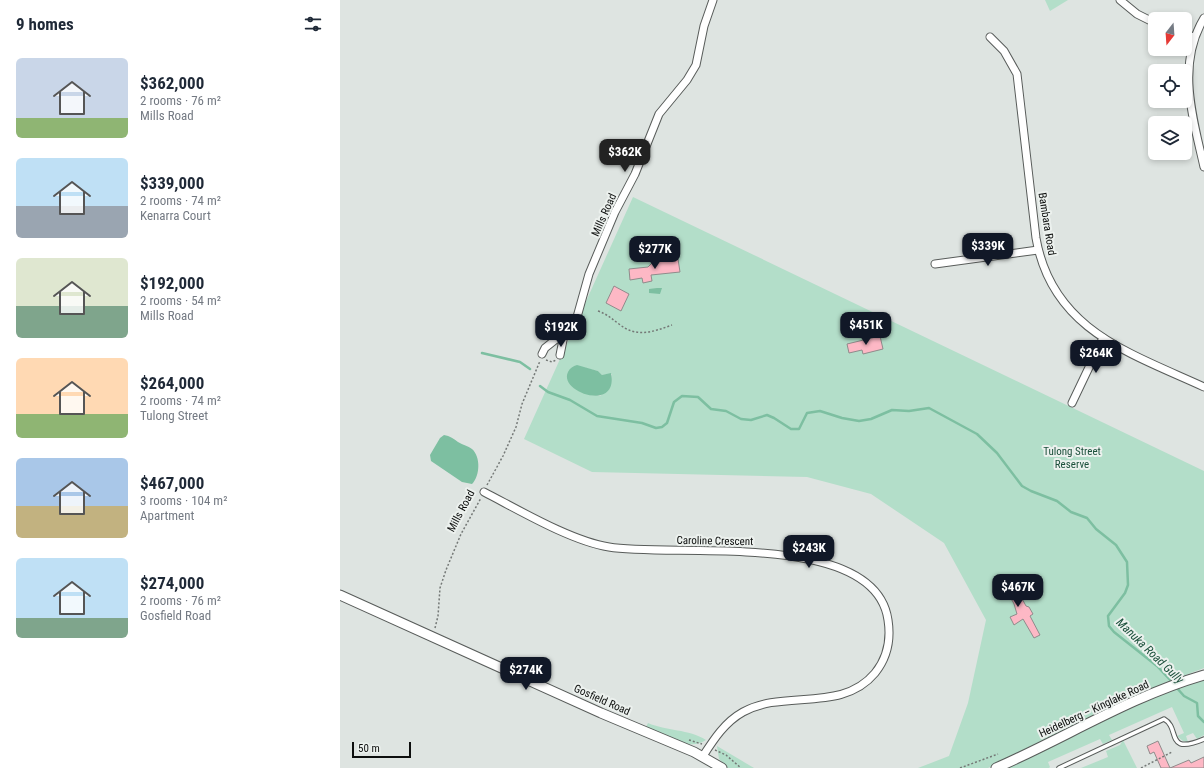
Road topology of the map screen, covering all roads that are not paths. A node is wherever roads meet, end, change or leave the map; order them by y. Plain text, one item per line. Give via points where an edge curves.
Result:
1 (713, 0) edge
2 (1120, 0) edge
3 (1204, 18) edge
4 (1148, 20) edge
5 (990, 37) dead end
6 (1194, 38) joint
7 (1204, 167) edge
8 (1038, 250) junction
9 (934, 264) dead end
10 (565, 332) junction
11 (1103, 338) junction
12 (542, 354) road end
13 (560, 356) road end
14 (1204, 387) edge
15 (1072, 402) dead end
16 (484, 492) road end
17 (340, 595) edge
18 (1204, 675) edge
19 (1204, 739) edge
20 (703, 756) junction
21 (722, 768) edge
22 (996, 768) edge
23 (1059, 768) edge

1 - 10 street, Mills Road via 704,26 696,65 659,114 635,174 615,212 589,274 577,317
2 - 4 street
3 - 6 street
5 - 8 street, Bambara Road via 1009,59 1019,83
6 - 7 street via 1189,60 1188,88
8 - 9 street
8 - 11 street, Bambara Road via 1046,274 1064,303 1086,326
10 - 12 street, Mills Road via 545,348
10 - 13 street, Mills Road
11 - 14 street, Bambara Road
11 - 15 street
16 - 20 street, Caroline Crescent via 596,544 631,550 797,556 844,570 861,580 879,596 888,617 889,640 881,663 868,680 848,692 832,697 770,703 751,708 727,724
17 - 20 street, Gosfield Road via 630,726
18 - 22 street, Heidelberg – Kinglake Road via 1167,688
19 - 23 lane via 1189,745 1181,744 1164,719
20 - 21 street, Gosfield Road

